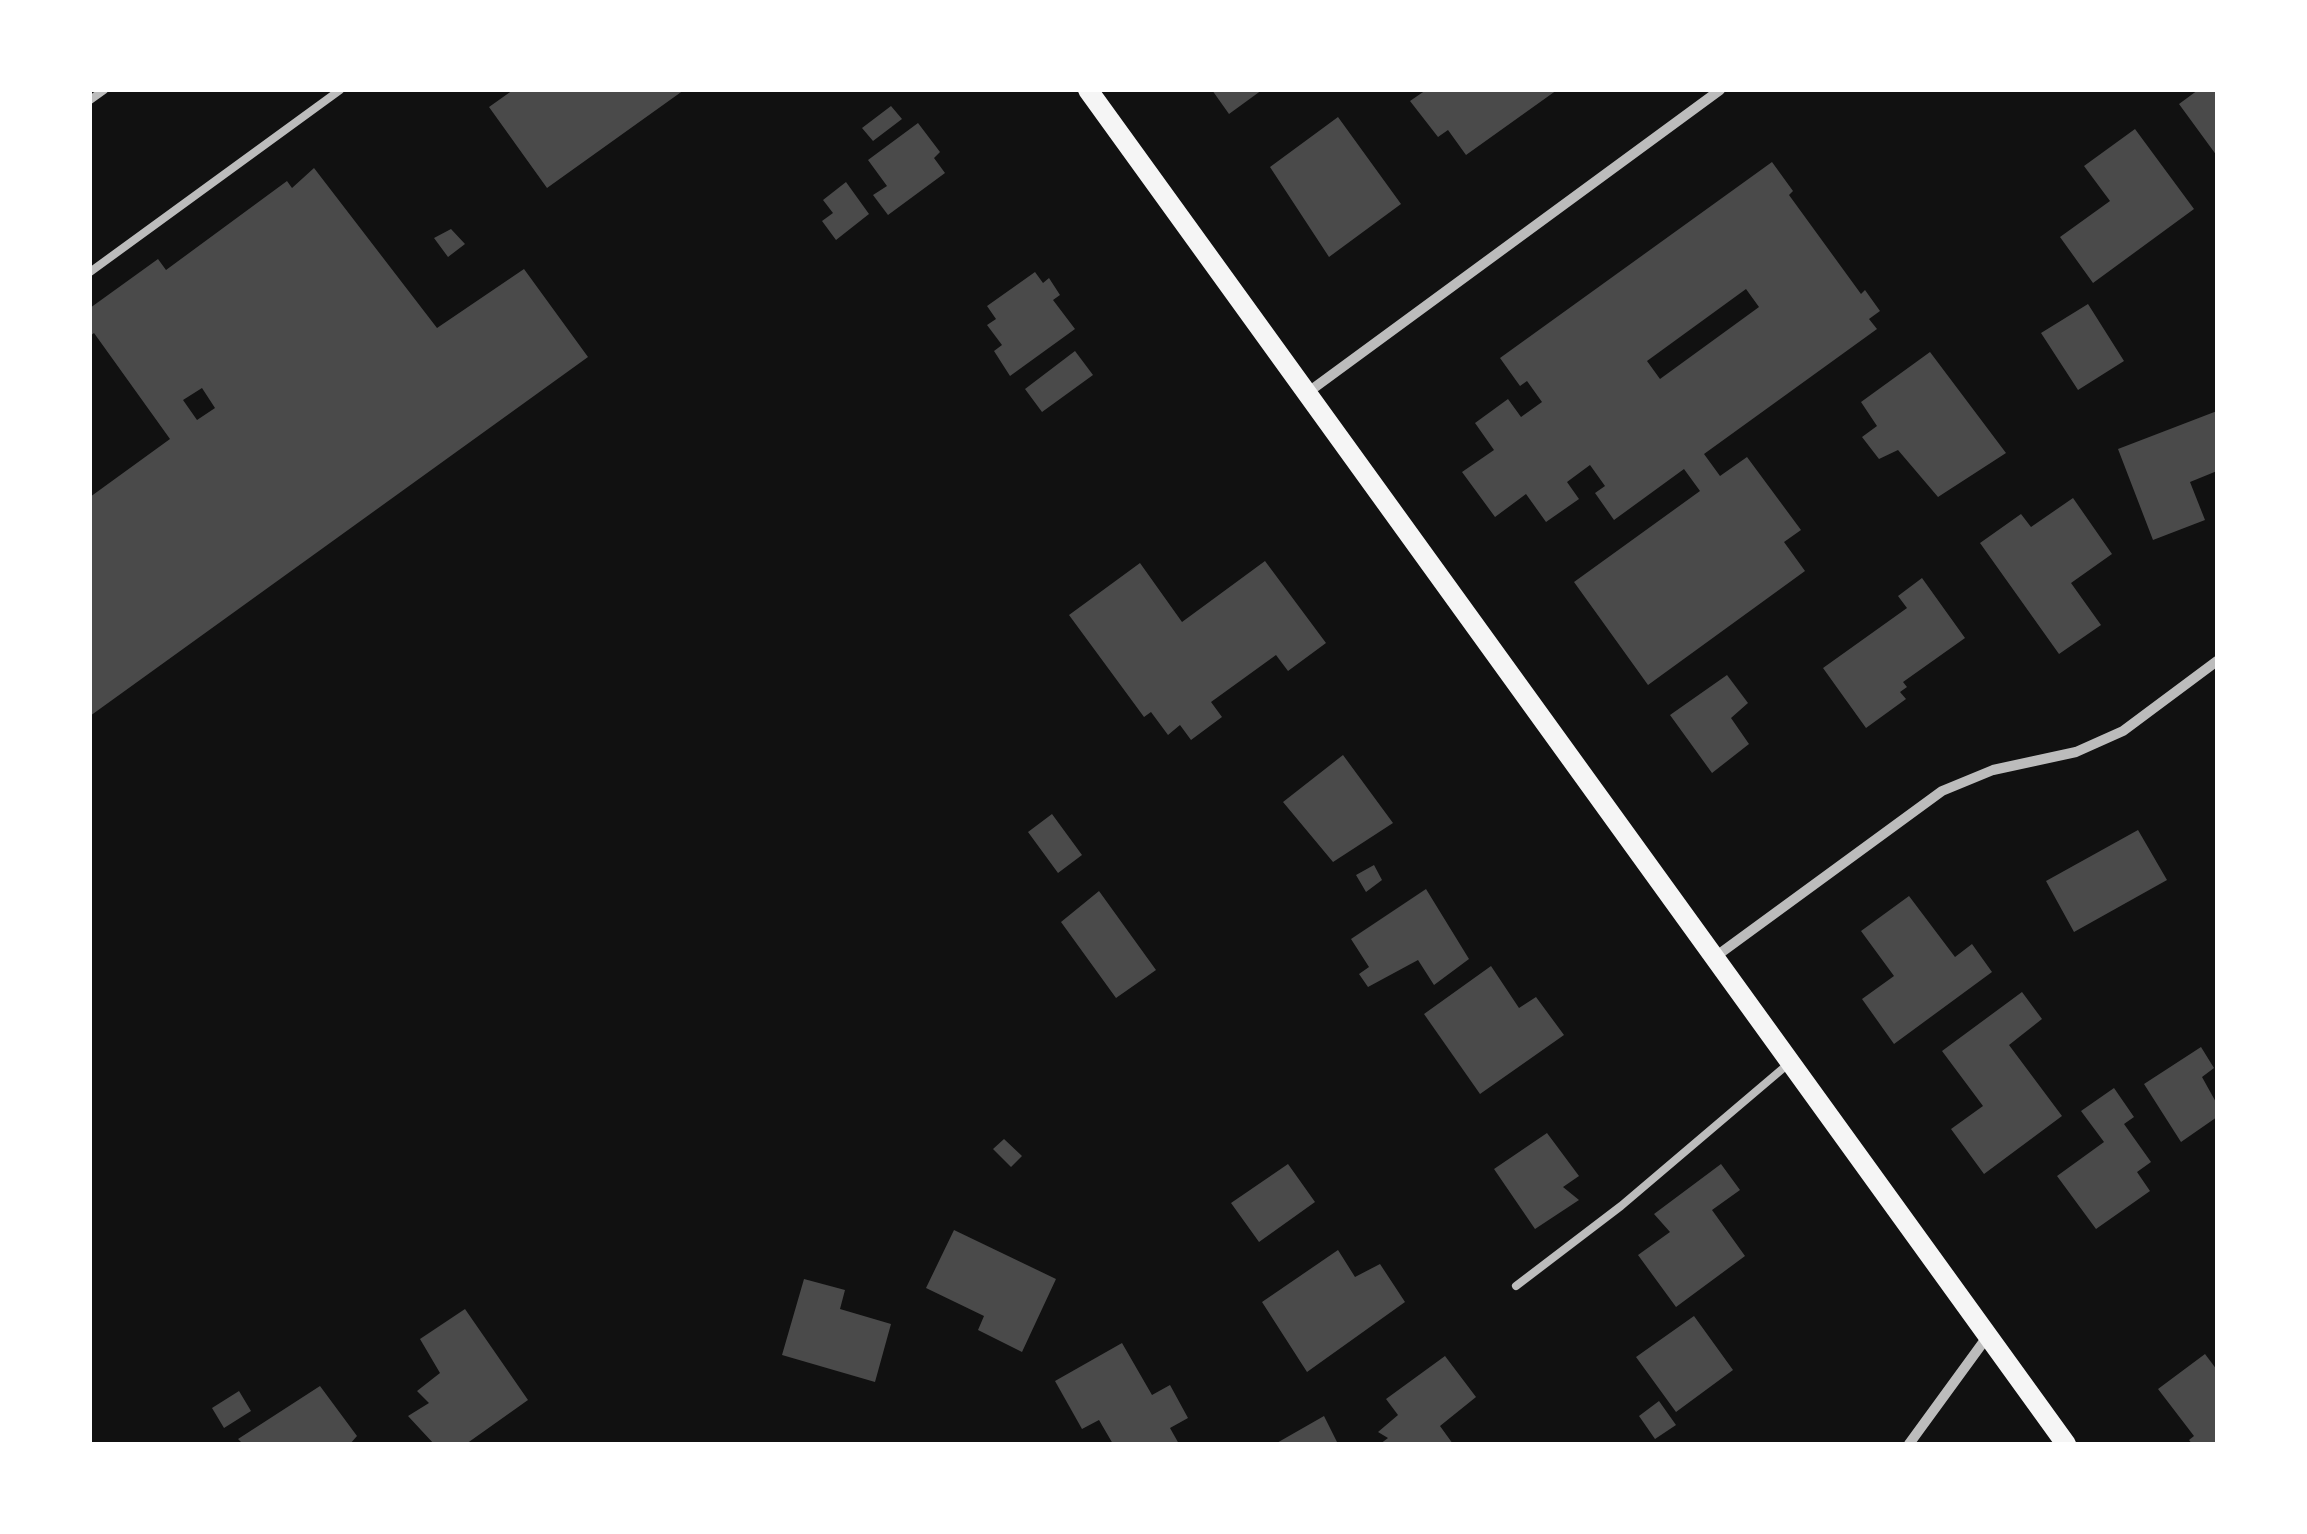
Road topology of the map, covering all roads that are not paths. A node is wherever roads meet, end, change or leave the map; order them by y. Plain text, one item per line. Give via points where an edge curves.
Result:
1 (104, 90) edge
2 (340, 90) edge
3 (1088, 90) edge
4 (1720, 90) edge
5 (90, 100) edge
6 (90, 272) edge
7 (1307, 394) junction
8 (2217, 661) edge
9 (1715, 958) junction
10 (1790, 1062) junction
11 (1516, 1286) dead end
12 (1988, 1337) junction
13 (1909, 1444) edge
14 (2066, 1444) edge

1 - 5 lane
2 - 6 lane
3 - 7 main road
4 - 7 street
7 - 9 main road
8 - 9 street via 2123,731 1942,792
9 - 10 main road
10 - 11 lane
10 - 12 main road
12 - 13 street
12 - 14 main road

